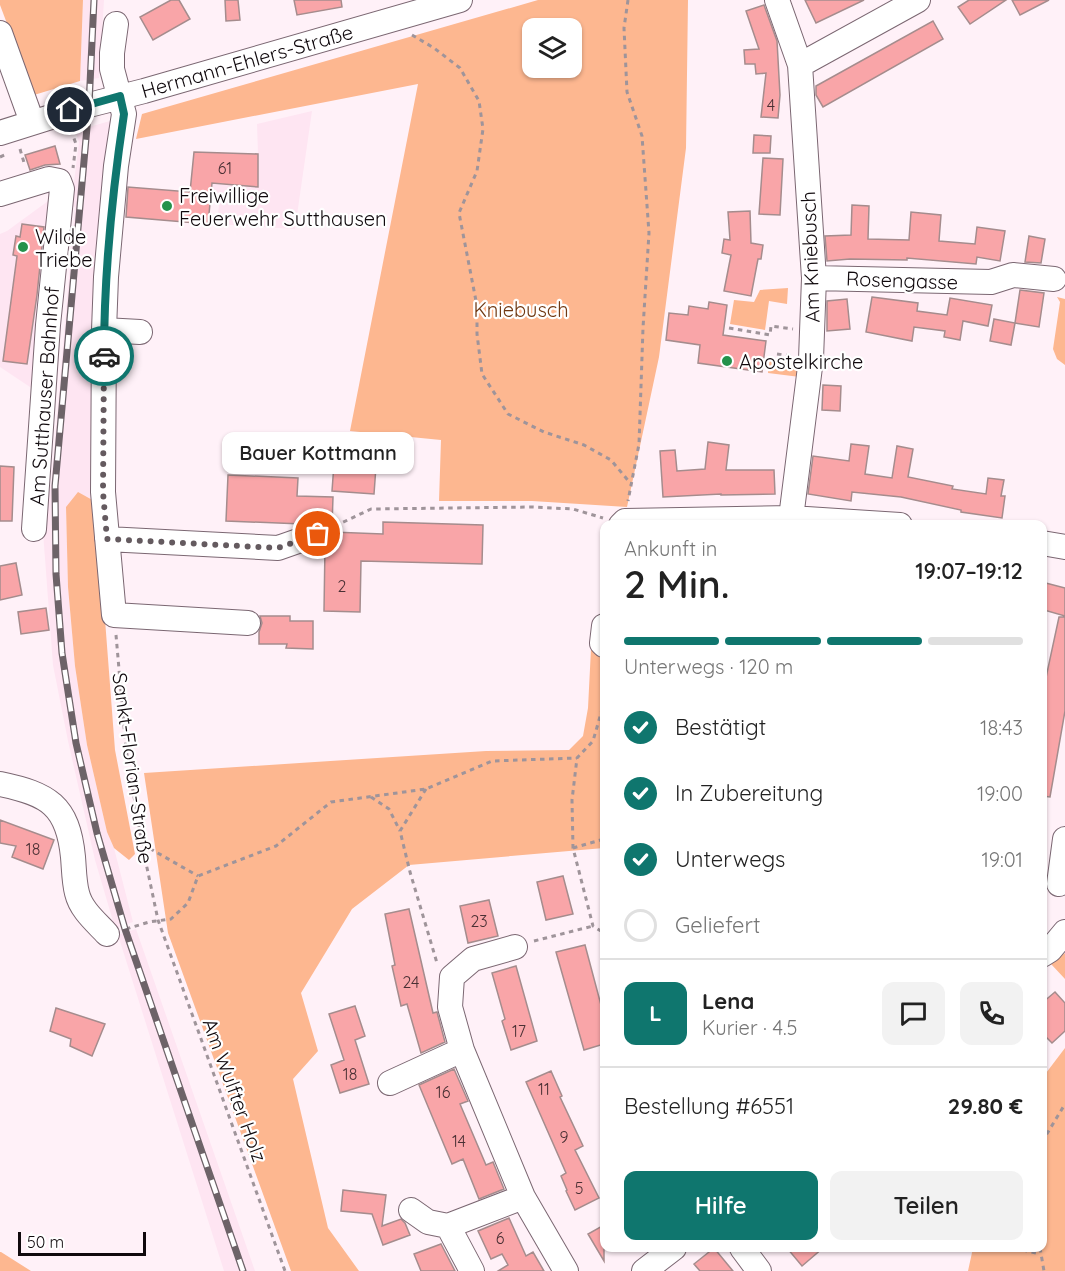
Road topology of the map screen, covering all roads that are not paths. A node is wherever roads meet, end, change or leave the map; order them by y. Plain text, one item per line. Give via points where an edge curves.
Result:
1 (460, 0) edge
2 (777, 0) edge
3 (918, 0) edge
4 (116, 24) dead end
5 (0, 33) edge
6 (800, 65) junction
7 (120, 96) junction
8 (32, 122) junction
9 (1, 148) edge
10 (0, 194) edge
11 (814, 278) junction
12 (1054, 279) dead end
13 (104, 330) junction
14 (140, 332) dead end
15 (791, 518) junction
16 (704, 520) edge
17 (823, 520) edge
18 (34, 530) dead end
19 (318, 534) road end
20 (107, 539) junction
21 (1047, 544) edge
22 (1065, 547) edge
23 (248, 623) dead end
24 (0, 784) edge
25 (1065, 839) edge
26 (1055, 884) edge
27 (1065, 932) edge
28 (107, 934) road end
29 (515, 947) road end
30 (1047, 952) edge
31 (462, 1050) junction
32 (390, 1083) dead end
33 (523, 1197) junction
34 (411, 1210) dead end
35 (448, 1226) junction
36 (669, 1252) edge
37 (745, 1252) edge
38 (472, 1271) edge
39 (566, 1271) edge
40 (644, 1271) edge
41 (759, 1271) edge

1 - 7 street, Hermann-Ehlers-Straße
2 - 6 street, Am Kniebusch
3 - 6 street
4 - 7 street via 112,69
5 - 8 street
6 - 11 street, Am Kniebusch
7 - 8 street, Hermann-Ehlers-Straße
7 - 13 street via 124,114 110,224
8 - 9 street, Hermann-Ehlers-Straße
10 - 18 street, Am Sutthauser Bahnhof via 49,179 59,182 62,189
11 - 12 street, Rosengasse via 991,282 1013,275
11 - 15 street, Am Kniebusch via 813,332
13 - 14 street
13 - 20 street via 103,492
15 - 16 street
15 - 17 street
19 - 20 street via 278,548
20 - 23 street via 114,615
21 - 22 street
24 - 28 street via 47,800 63,815 71,836 77,894 87,913
25 - 26 street
27 - 30 street
29 - 31 street via 473,959 452,977 450,1007
31 - 32 street
31 - 33 street
33 - 35 street
33 - 39 street
34 - 35 street via 428,1222
35 - 38 street
36 - 40 street
37 - 41 street

